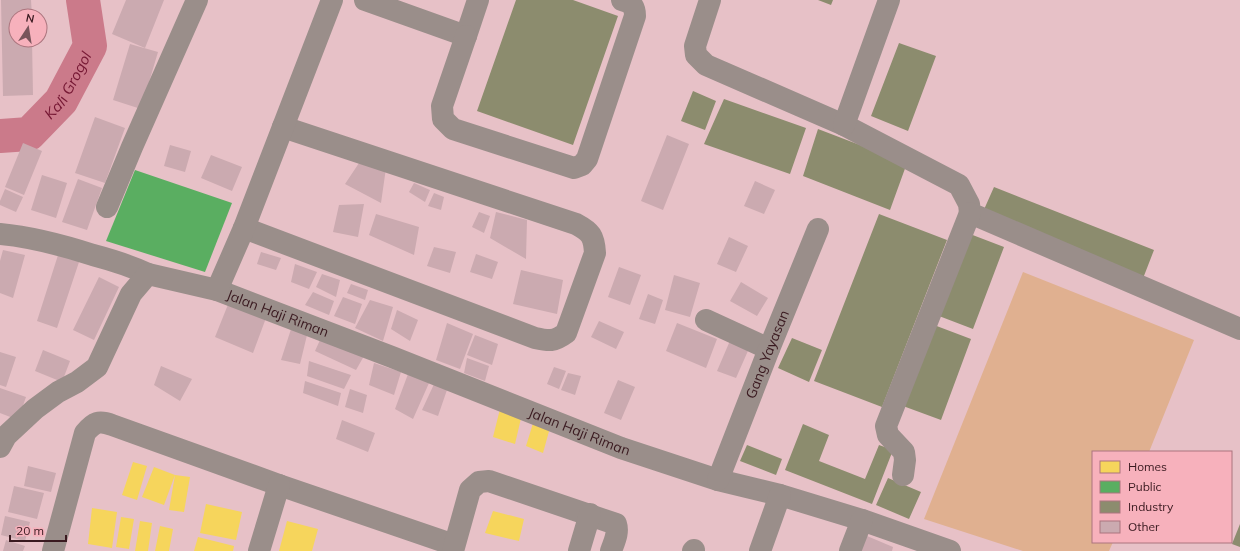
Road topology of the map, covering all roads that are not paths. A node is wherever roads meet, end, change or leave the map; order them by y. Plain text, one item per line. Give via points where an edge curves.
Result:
1 (197, 0) edge
2 (332, 0) edge
3 (365, 0) edge
4 (478, 0) edge
5 (622, 0) edge
6 (710, 0) edge
7 (889, 0) edge
8 (466, 36) junction
9 (844, 125) junction
10 (283, 127) junction
11 (107, 207) dead end
12 (970, 213) junction
13 (244, 228) junction
14 (818, 229) dead end
15 (0, 234) edge
16 (148, 274) junction
17 (217, 290) junction
18 (706, 320) dead end
19 (1240, 329) edge
20 (769, 349) junction
21 (0, 447) edge
22 (903, 475) dead end
23 (718, 480) junction
24 (279, 485) junction
25 (780, 496) junction
26 (590, 514) junction
27 (862, 520) junction
28 (454, 548) edge
29 (53, 551) edge
30 (259, 551) edge
31 (579, 551) edge
32 (611, 551) edge
33 (760, 551) edge
34 (850, 551) edge
35 (950, 551) edge

1 - 11 street
2 - 10 street, Jalan Haji Riman
3 - 8 street
4 - 8 street
5 - 8 street via 631,3 635,16 587,159 582,165 574,168 453,129 443,119 442,106
6 - 9 street via 695,46 696,55 706,65
7 - 9 street
9 - 12 street via 959,185 969,204
10 - 13 street, Jalan Haji Riman
10 - 13 street via 588,230 594,240 595,253 566,334 557,340 535,338
12 - 19 street
12 - 22 street via 886,426 888,435 904,452
13 - 17 street, Jalan Haji Riman
14 - 20 street, Gang Yayasan
15 - 16 street, Jalan Haji Riman via 53,242 134,267
16 - 17 street, Jalan Haji Riman
16 - 21 street via 131,294 97,367 35,409 6,436
17 - 23 street, Jalan Haji Riman via 595,439
18 - 20 street
20 - 23 street, Gang Yayasan
23 - 25 street, Jalan Haji Riman
24 - 28 street
24 - 29 street via 99,422 91,425 85,432
24 - 30 street
25 - 27 street, Jalan Haji Riman
25 - 33 street
26 - 28 street via 490,481 479,482 470,490
26 - 31 street
26 - 32 street via 616,524 617,535
27 - 34 street
27 - 35 street, Jalan Haji Riman

